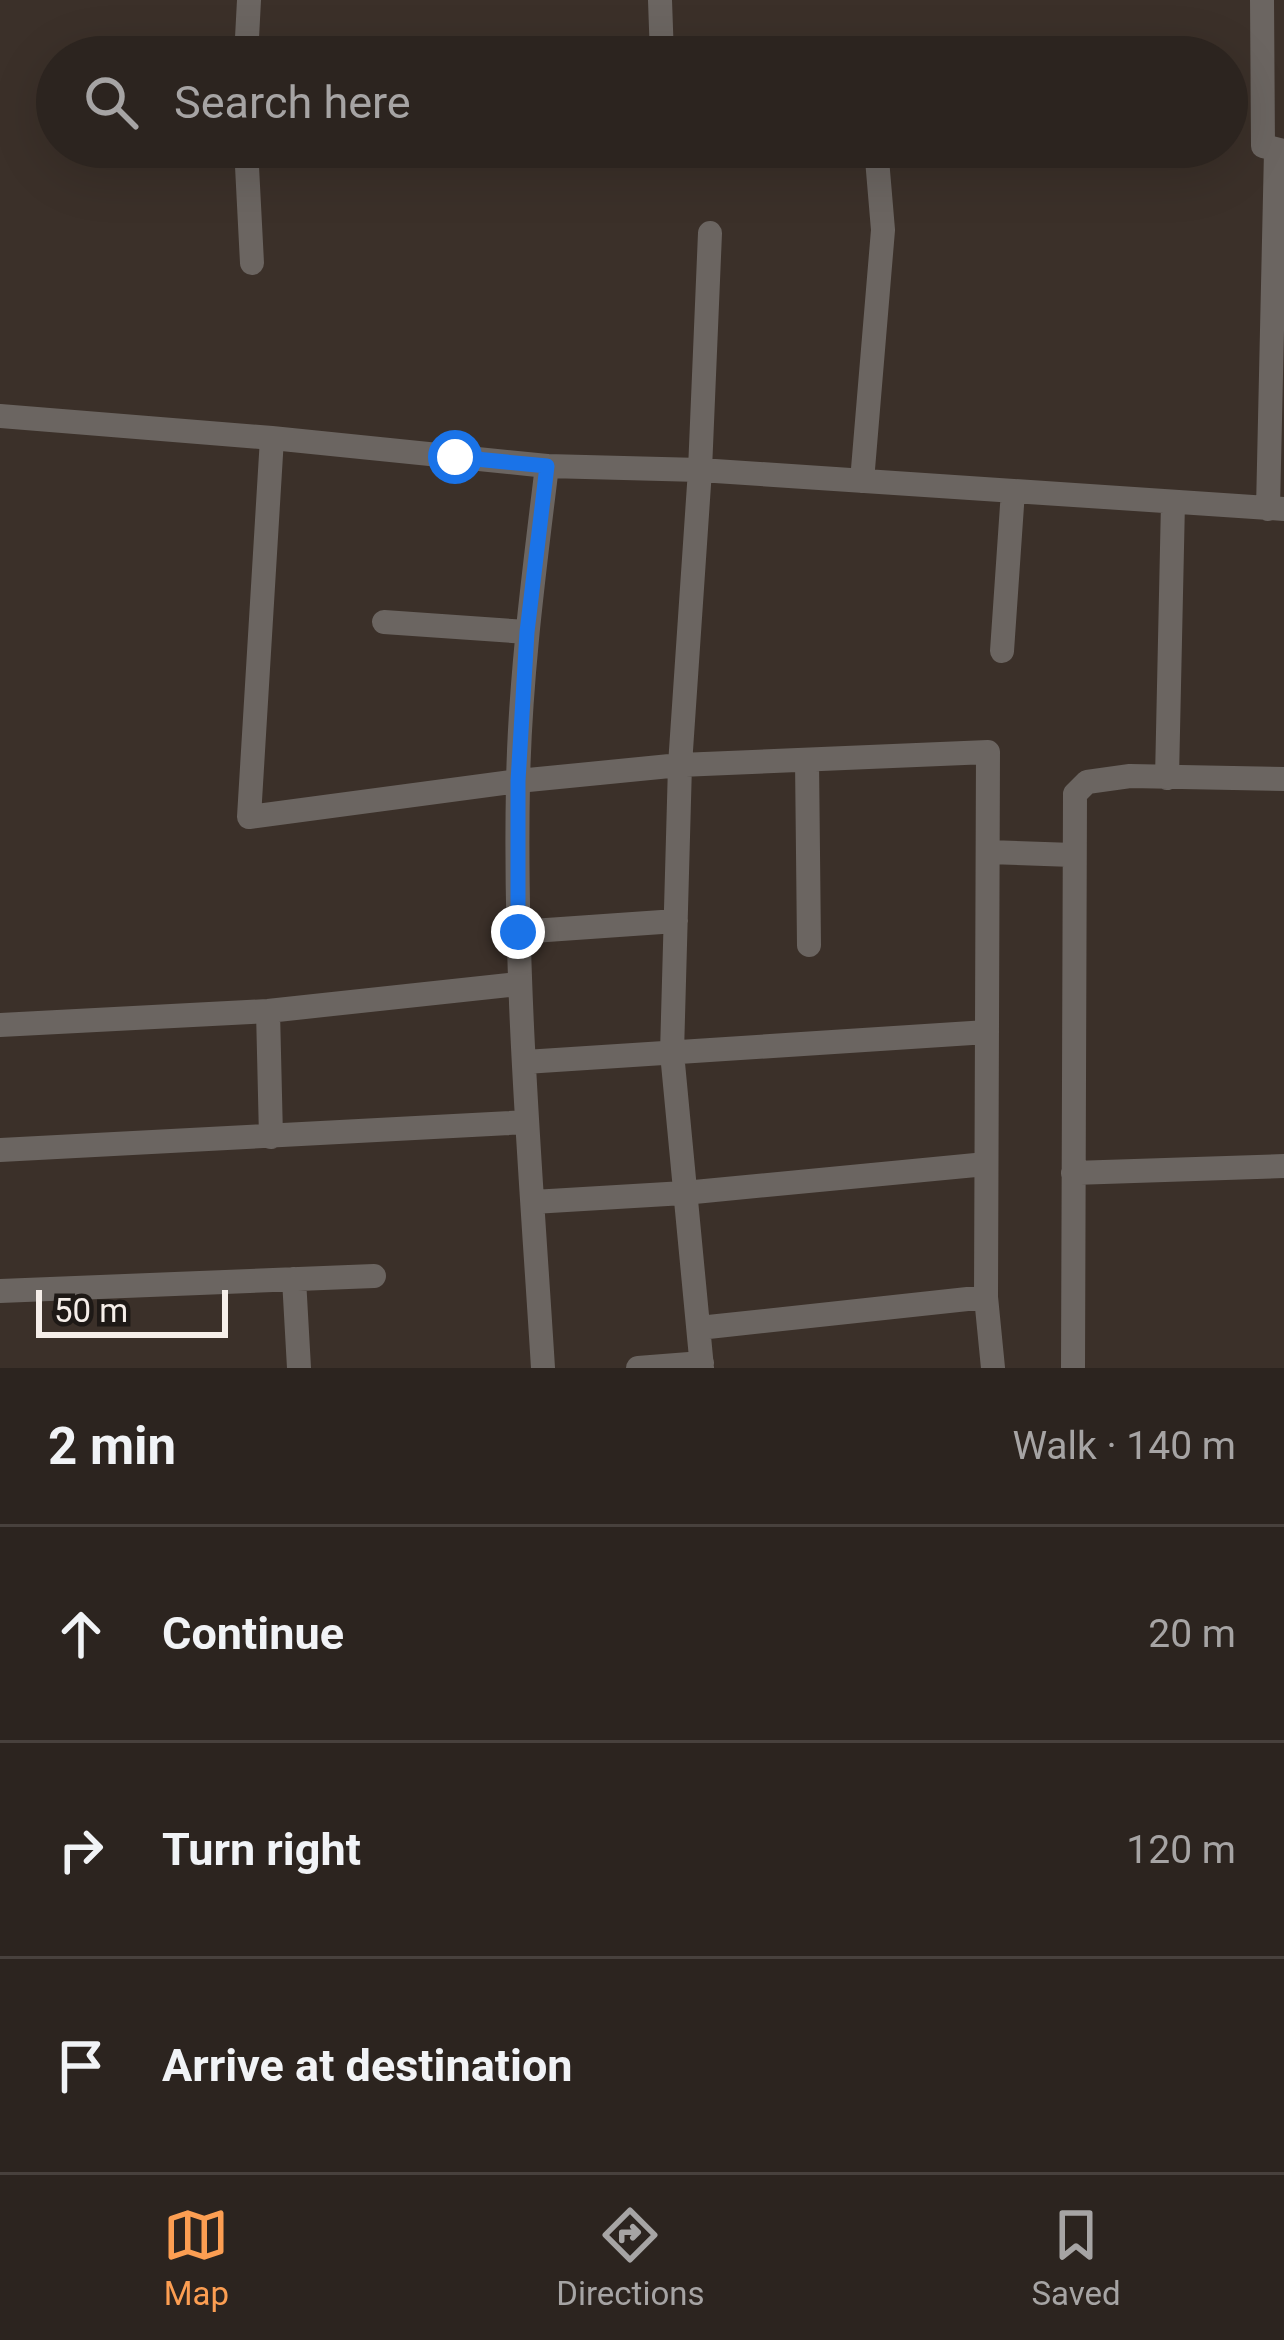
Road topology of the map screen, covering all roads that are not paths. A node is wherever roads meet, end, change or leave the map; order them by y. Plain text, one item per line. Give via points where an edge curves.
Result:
1 (249, 0) edge
2 (660, 0) edge
3 (1262, 0) edge
4 (247, 36) edge
5 (661, 36) edge
6 (1280, 151) edge
7 (247, 168) edge
8 (878, 168) edge
9 (710, 232) dead end
10 (252, 263) dead end
11 (0, 416) edge
12 (272, 438) junction
13 (547, 466) junction
14 (700, 470) junction
15 (862, 481) junction
16 (1013, 491) junction
17 (1173, 502) junction
18 (1276, 509) edge
19 (384, 622) dead end
20 (527, 632) junction
21 (1002, 651) dead end
22 (806, 760) junction
23 (680, 765) junction
24 (1167, 778) junction
25 (1284, 779) edge
26 (518, 781) junction
27 (988, 852) junction
28 (1072, 855) junction
29 (676, 921) junction
30 (518, 932) junction
31 (808, 945) dead end
32 (518, 984) junction
33 (268, 1012) junction
34 (0, 1025) edge
35 (987, 1032) junction
36 (672, 1053) junction
37 (525, 1062) junction
38 (527, 1122) junction
39 (271, 1137) junction
40 (0, 1150) edge
41 (986, 1164) junction
42 (1284, 1166) edge
43 (1072, 1173) junction
44 (684, 1193) junction
45 (533, 1202) junction
46 (374, 1276) dead end
47 (294, 1280) junction
48 (0, 1291) edge
49 (986, 1297) junction
50 (699, 1328) junction
51 (702, 1365) edge
52 (299, 1368) edge
53 (543, 1368) edge
54 (638, 1368) edge
55 (993, 1368) edge
56 (1073, 1368) edge

1 - 4 street
2 - 5 street
3 - 6 street via 1263,146
6 - 18 street
7 - 10 street
8 - 15 street via 883,230
9 - 14 street
11 - 12 street
12 - 13 street
12 - 26 street via 249,817
13 - 14 street
13 - 20 street
14 - 15 street
14 - 23 street
15 - 16 street
16 - 17 street
16 - 21 street
17 - 18 street
17 - 24 street
19 - 20 street
20 - 26 street
22 - 23 street
22 - 27 street via 988,752
22 - 31 street
23 - 26 street
23 - 29 street
24 - 25 street
24 - 28 street via 1097,779 1080,787
26 - 30 street
27 - 28 street
27 - 35 street
28 - 43 street
29 - 30 street
29 - 36 street
30 - 32 street
32 - 33 street
32 - 37 street
33 - 34 street
33 - 39 street
35 - 36 street
35 - 41 street
36 - 37 street
36 - 44 street
37 - 38 street
38 - 39 street
38 - 45 street
39 - 40 street
41 - 44 street
41 - 49 street
42 - 43 street
43 - 56 street
44 - 45 street
44 - 50 street
45 - 53 street
46 - 47 street
47 - 48 street
47 - 52 street
49 - 50 street
49 - 55 street
50 - 51 street
51 - 54 street

